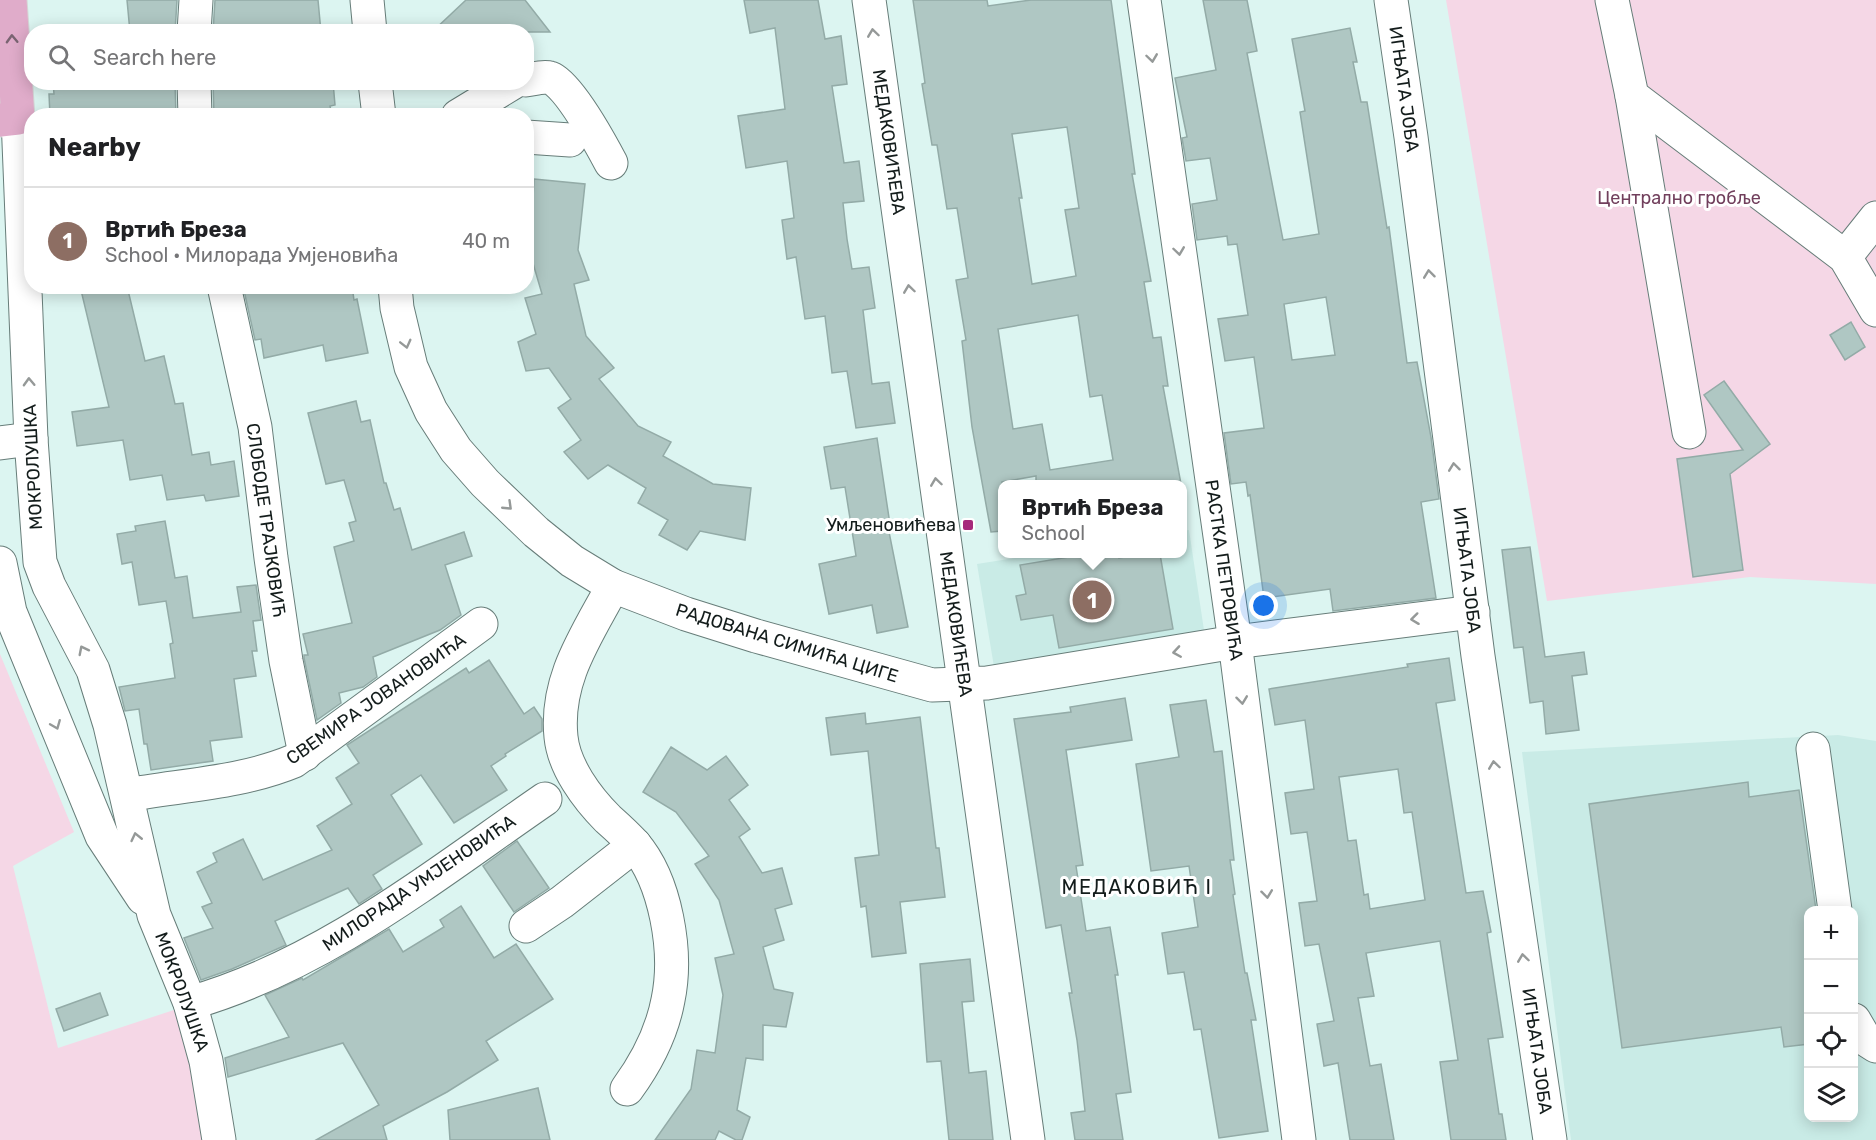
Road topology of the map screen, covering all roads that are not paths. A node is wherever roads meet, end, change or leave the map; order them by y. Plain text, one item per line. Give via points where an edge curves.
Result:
1 (10, 0) edge
2 (196, 0) edge
3 (367, 0) edge
4 (869, 0) edge
5 (1144, 0) edge
6 (1391, 0) edge
7 (1612, 0) edge
8 (194, 24) edge
9 (369, 24) edge
10 (534, 79) edge
11 (7, 82) edge
12 (194, 90) edge
13 (376, 90) edge
14 (501, 90) edge
15 (1632, 96) junction
16 (195, 108) edge
17 (378, 108) edge
18 (471, 108) edge
19 (9, 119) edge
20 (534, 138) edge
21 (570, 140) dead end
22 (611, 163) dead end
23 (1876, 218) edge
24 (1845, 257) junction
25 (226, 294) edge
26 (396, 294) edge
27 (1876, 310) edge
28 (1689, 432) dead end
29 (16, 441) edge
30 (0, 562) edge
31 (613, 586) junction
32 (1473, 612) junction
33 (5, 613) edge
34 (482, 624) dead end
35 (1235, 642) junction
36 (964, 685) junction
37 (1813, 749) dead end
38 (305, 754) junction
39 (127, 795) junction
40 (545, 799) dead end
41 (635, 845) junction
42 (1834, 906) edge
43 (154, 915) junction
44 (526, 926) dead end
45 (190, 1003) junction
46 (1858, 1027) edge
47 (1876, 1046) edge
48 (627, 1089) dead end
49 (219, 1140) edge
50 (1028, 1140) edge
51 (1299, 1140) edge
52 (1550, 1140) edge

11 -> 1 main road, МОКРОЛУШКА
2 - 8 street
3 - 9 street
36 -> 4 street, МЕДАКОВИЋЕВА
5 -> 35 street, РАСТКА ПЕТРОВИЋА
32 -> 6 street, ИГЊАТА ЈОБА
7 - 15 street
10 - 22 street via 551,78 561,83
11 - 19 main road, МОКРОЛУШКА
12 - 16 street
13 - 17 street
14 - 18 street
15 - 24 street
15 - 28 street
29 -> 19 street, МОКРОЛУШКА
20 - 21 street
23 - 24 street
24 - 27 street
25 - 38 street, СЛОБОДЕ ТРАЈКОВИЋ via 255,428 286,661
26 -> 31 street, РАДОВАНА СИМИЋА ЦИГЕ via 411,367 431,411 456,450 536,532 572,561
39 -> 29 street, МОКРОЛУШКА via 93,670 40,562
30 - 33 street, МОКРОЛУШКА
31 - 36 street, РАДОВАНА СИМИЋА ЦИГЕ via 756,636 932,685
31 - 41 street via 566,678 561,738 566,758 589,797
32 -> 35 street
52 -> 32 street, ИГЊАТА ЈОБА
33 -> 43 street, МОКРОЛУШКА via 102,837
34 - 38 street, СВЕМИРА ЈОВАНОВИЋА
35 -> 36 street
35 -> 51 street, РАСТКА ПЕТРОВИЋА
36 - 50 street, МЕДАКОВИЋЕВА
37 - 42 street
38 - 39 street, СВЕМИРА ЈОВАНОВИЋА via 277,768 245,777
43 -> 39 street, МОКРОЛУШКА
40 - 45 street, МИЛОРАДА УМЈЕНОВИЋА via 351,932 255,980
41 - 44 street
41 - 48 street via 663,900 671,967 669,998 661,1027 642,1069
43 - 45 street, МОКРОЛУШКА
45 - 49 street, МОКРОЛУШКА via 206,1061
46 - 47 street via 1865,1039

